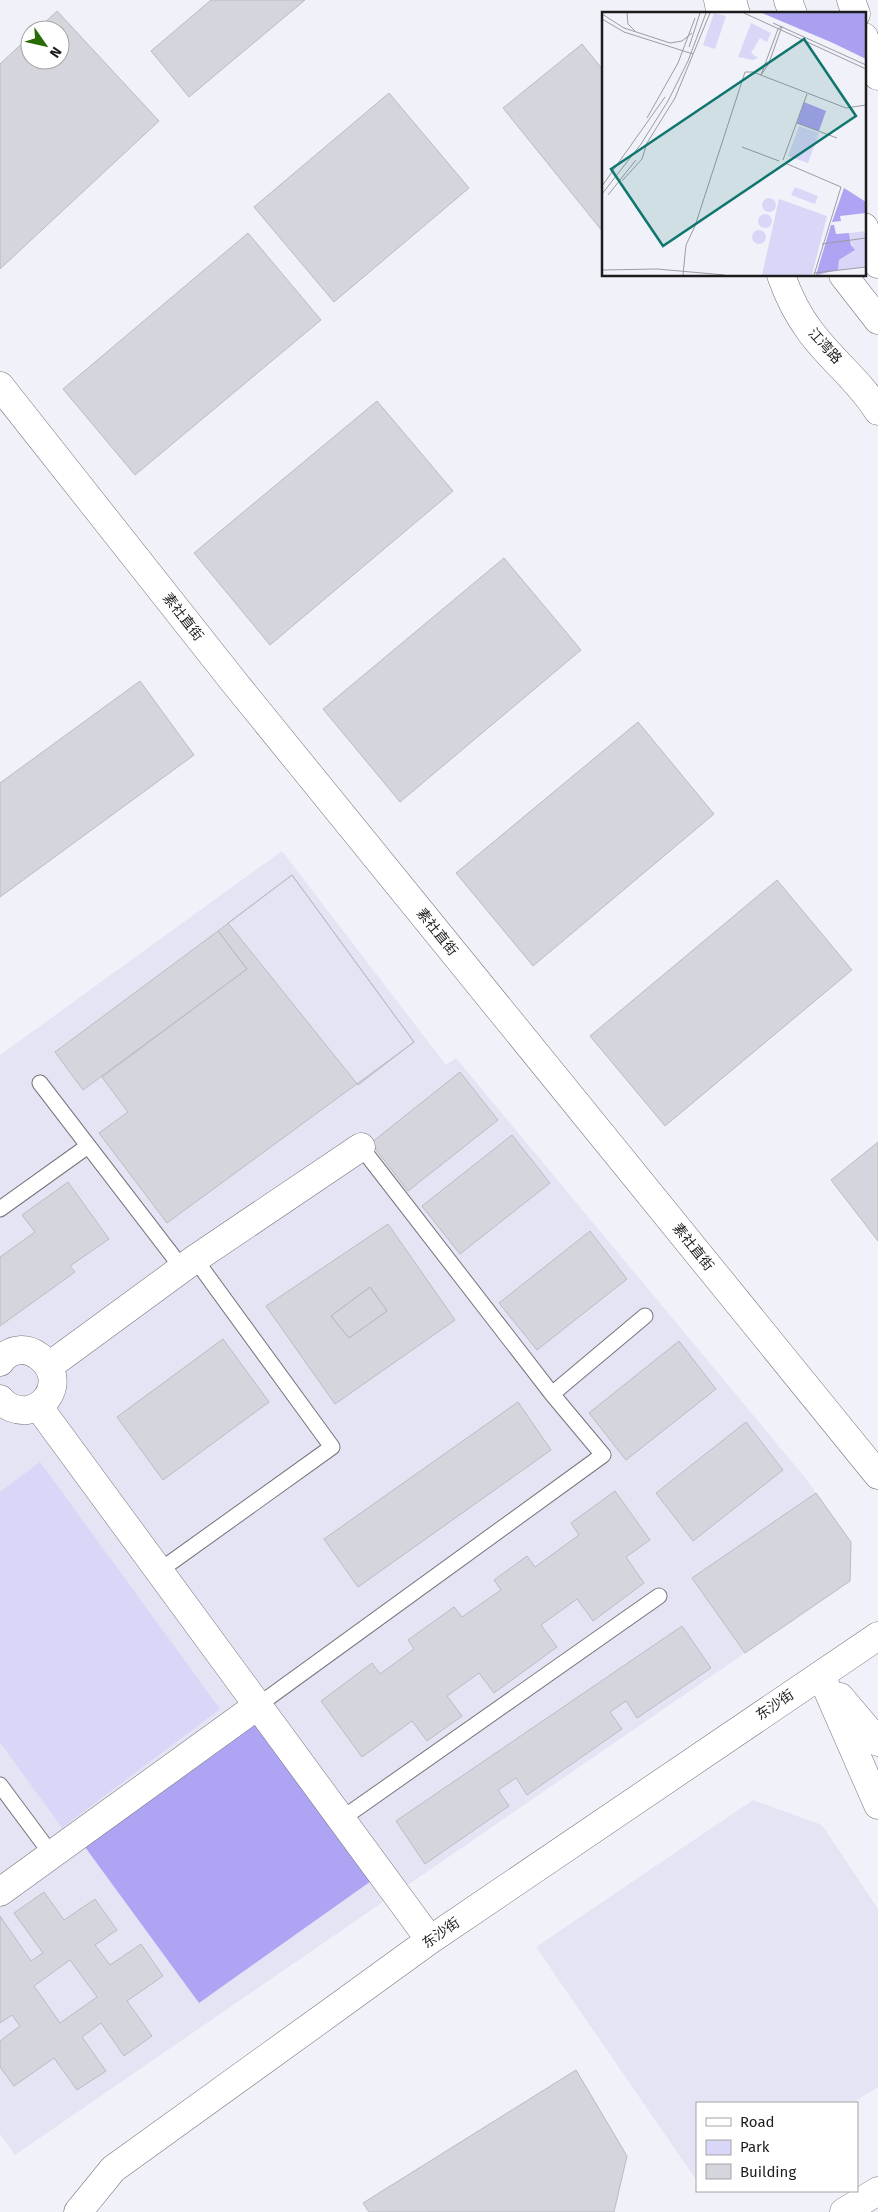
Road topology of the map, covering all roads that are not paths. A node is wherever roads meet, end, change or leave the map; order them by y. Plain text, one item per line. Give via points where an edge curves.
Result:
1 (851, 0) edge
2 (855, 12) edge
3 (866, 38) edge
4 (878, 76) edge
5 (866, 232) edge
6 (878, 264) edge
7 (782, 276) edge
8 (844, 276) edge
9 (878, 320) edge
10 (0, 386) edge
11 (878, 411) edge
12 (40, 1083) dead end
13 (88, 1146) junction
14 (361, 1147) joint
15 (0, 1209) edge
16 (188, 1263) junction
17 (646, 1316) dead end
18 (0, 1362) edge
19 (48, 1366) junction
20 (552, 1394) junction
21 (1, 1401) edge
22 (38, 1406) junction
23 (878, 1475) edge
24 (159, 1571) junction
25 (659, 1596) dead end
26 (878, 1636) edge
27 (821, 1675) junction
28 (257, 1706) junction
29 (878, 1742) edge
30 (0, 1785) edge
31 (878, 1805) edge
32 (340, 1820) junction
33 (52, 1855) junction
34 (0, 1892) edge
35 (430, 1940) junction
36 (878, 2191) edge
37 (78, 2212) edge
38 (844, 2212) edge

1 - 2 main road
3 - 4 main road
5 - 6 main road
7 - 11 main road, 江湾路 via 793,303 810,331 865,391
8 - 9 main road
10 - 23 main road, 素社直街 via 240,690
12 - 13 lane
13 - 15 lane
13 - 16 lane
14 - 16 main road
14 - 20 lane
16 - 19 main road
16 - 24 lane via 332,1447
17 - 20 lane
18 - 19 main road via 10,1353 28,1351 38,1354
19 - 22 main road via 53,1380 51,1390
20 - 28 lane via 602,1455
21 - 22 main road via 19,1410
22 - 24 main road
24 - 28 main road
25 - 32 lane
26 - 27 main road
27 - 29 main road
27 - 31 main road
27 - 35 main road, 东沙街
28 - 32 main road
28 - 33 main road
30 - 33 lane
32 - 35 main road
33 - 34 main road
35 - 37 main road, 东沙街 via 113,2169
36 - 38 main road

